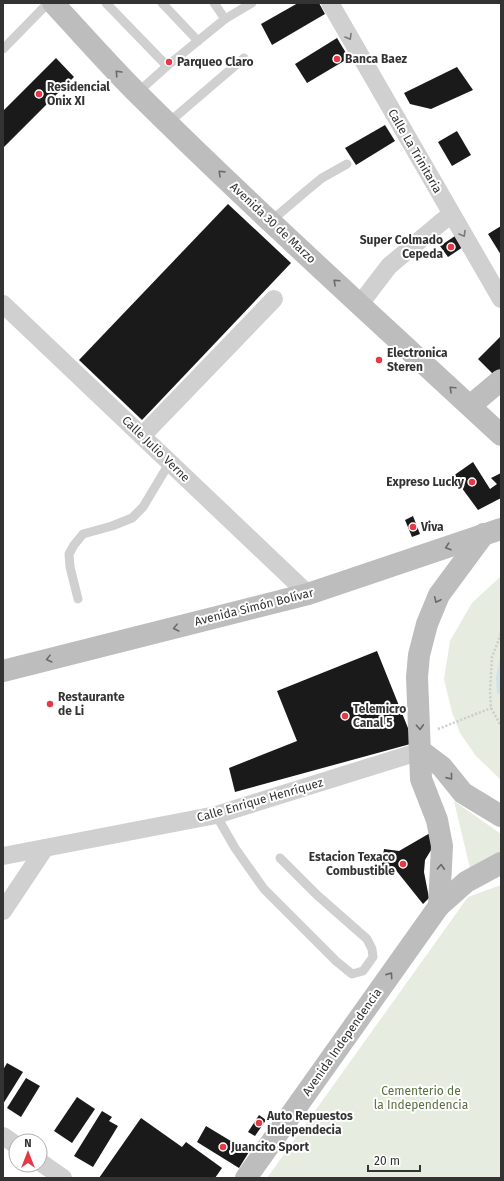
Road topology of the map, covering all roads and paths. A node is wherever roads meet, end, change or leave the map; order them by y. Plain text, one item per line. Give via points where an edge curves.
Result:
1 (48, 3) edge
2 (53, 3) edge
3 (106, 3) edge
4 (162, 3) edge
5 (214, 3) edge
6 (252, 3) edge
7 (330, 3) edge
8 (225, 19) junction
9 (198, 41) junction
10 (3, 49) edge
11 (244, 58) dead end
12 (167, 66) junction
13 (137, 93) junction
14 (168, 123) junction
15 (347, 164) dead end
16 (451, 214) junction
17 (271, 221) junction
18 (274, 299) dead end
19 (501, 299) edge
20 (3, 304) edge
21 (360, 304) junction
22 (501, 380) edge
23 (470, 406) junction
24 (501, 435) edge
25 (142, 436) junction
26 (170, 462) junction
27 (493, 532) edge
28 (308, 594) junction
29 (78, 599) dead end
30 (501, 634) edge
31 (5, 666) edge
32 (491, 708) junction
33 (501, 726) edge
34 (421, 743) junction
35 (216, 815) junction
36 (501, 816) edge
37 (45, 848) junction
38 (3, 856) edge
39 (280, 858) dead end
40 (501, 862) edge
41 (439, 906) junction
42 (3, 911) edge
43 (48, 1168) edge
44 (63, 1178) edge
45 (246, 1178) edge

1 - 10 lane
13 -> 2 main road, Avenida 30 de Marzo
3 - 12 lane
4 - 9 lane
5 - 8 lane
6 - 8 lane
7 -> 16 street, Calle La Trinitaria
8 - 9 lane
9 - 12 lane
11 - 14 lane
12 - 13 lane
13 - 14 main road, Avenida 30 de Marzo
17 -> 14 main road, Avenida 30 de Marzo
15 - 17 lane via 316,183
16 -> 19 street, Calle La Trinitaria
16 - 21 street via 389,266
21 -> 17 main road, Avenida 30 de Marzo
18 - 25 street
20 - 25 street, Calle Julio Verne
23 -> 21 main road, Avenida 30 de Marzo
22 - 23 main road
23 - 24 main road, Avenida 30 de Marzo
25 - 26 street, Calle Julio Verne
26 - 28 street, Calle Julio Verne
26 - 29 lane via 143,507 132,518 83,534 74,545 69,554
27 -> 28 main road, Avenida Simón Bolívar
27 -> 34 main road via 439,595 427,624 419,655 417,677
28 -> 31 main road, Avenida Simón Bolívar
30 - 32 path via 492,657
32 - 33 path
32 - 34 path
34 - 35 street, Calle Enrique Henríquez
34 -> 36 main road via 463,793
41 -> 34 main road via 442,846 437,820 421,779
35 - 37 street, Calle Enrique Henríquez
35 - 39 lane via 235,848 264,889 336,961 352,974 363,971 373,957 367,939
37 - 38 street, Calle Enrique Henríquez
37 - 42 street
40 - 41 main road, Avenida Independencia via 466,882
45 -> 41 main road, Avenida Independencia
43 - 44 street

